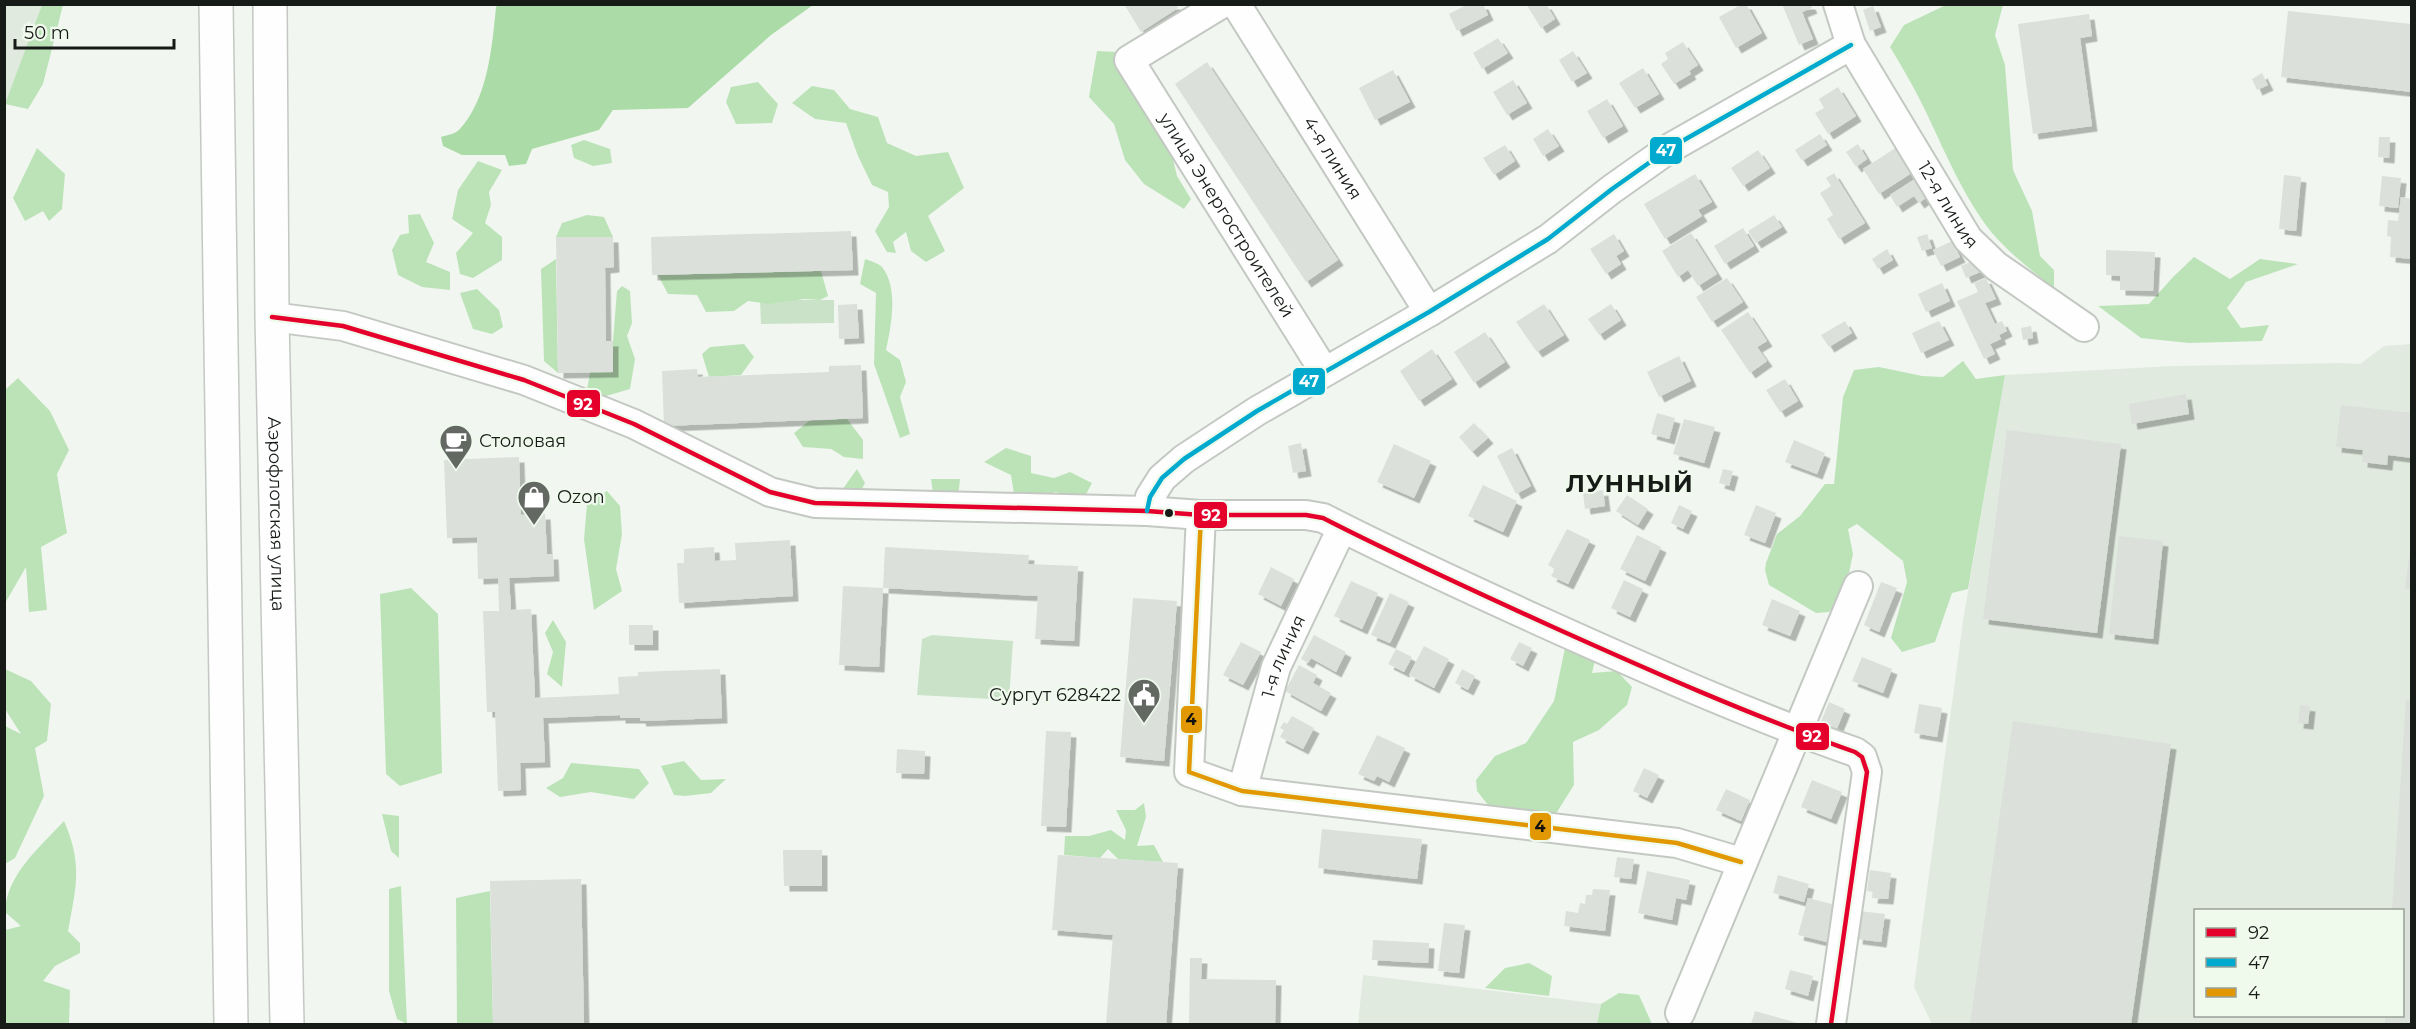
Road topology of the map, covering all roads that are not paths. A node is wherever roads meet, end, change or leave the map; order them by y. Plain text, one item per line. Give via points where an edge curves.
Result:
1 (216, 4) edge
2 (270, 4) edge
3 (1221, 4) edge
4 (1236, 4) edge
5 (1838, 4) edge
6 (1851, 45) junction
7 (1429, 312) junction
8 (272, 317) junction
9 (2084, 327) dead end
10 (1324, 371) junction
11 (1147, 511) junction
12 (1201, 515) junction
13 (1342, 528) junction
14 (1858, 586) dead end
15 (1798, 732) junction
16 (1242, 791) junction
17 (1741, 862) junction
18 (1680, 1013) dead end
19 (231, 1024) edge
20 (287, 1024) edge
21 (1831, 1024) edge

1 - 19 main road
2 - 8 main road, Аэрофлотская улица
3 - 10 street, улица Энергостроителей via 1129,60
4 - 7 street, 4-я линия
5 - 6 street, 12-я линия
6 - 7 street via 1670,148 1548,239
6 - 9 street, 12-я линия via 1968,239 1996,266
7 - 10 street
8 - 11 street via 343,326 524,380 634,424 770,492 815,503
8 - 20 main road, Аэрофлотская улица
10 - 11 street via 1184,459 1158,484
11 - 12 street
12 - 13 street via 1306,514
12 - 16 street via 1189,772
13 - 15 street via 1646,669
13 - 16 street, 1-я линия via 1276,667
14 - 15 street
15 - 17 street
15 - 21 street via 1855,752 1862,757 1867,772
16 - 17 street via 1677,843
17 - 18 street

